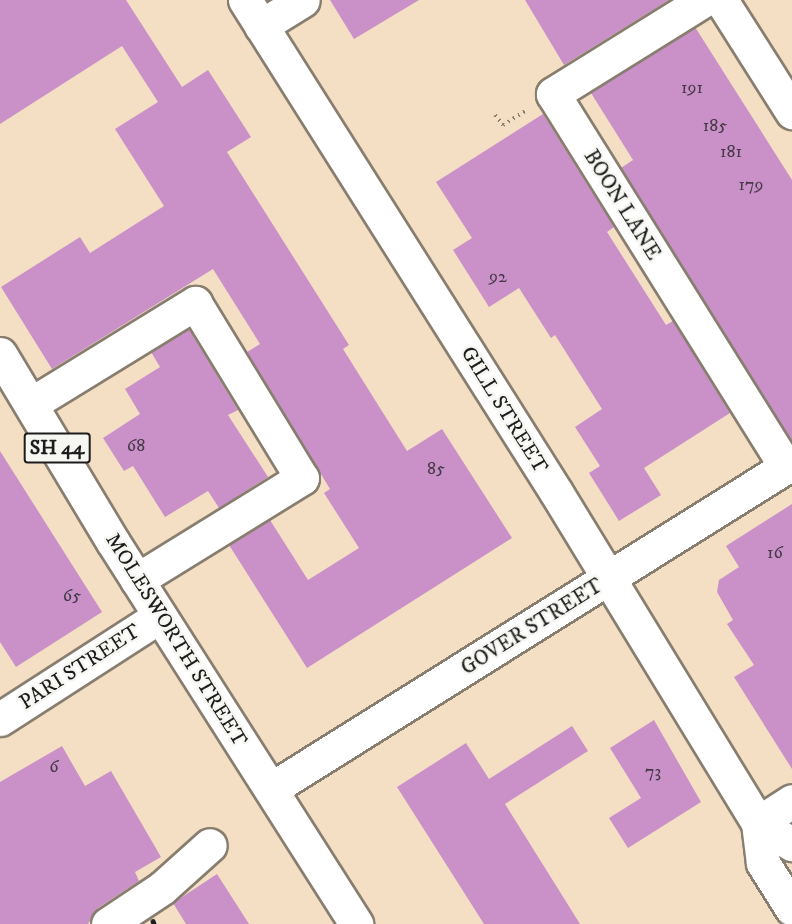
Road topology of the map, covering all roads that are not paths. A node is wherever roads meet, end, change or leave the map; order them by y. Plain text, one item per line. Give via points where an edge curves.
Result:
1 (303, 0) edge
2 (704, 0) edge
3 (721, 0) edge
4 (253, 13) edge
5 (792, 112) edge
6 (0, 354) edge
7 (31, 404) junction
8 (789, 465) edge
9 (137, 580) junction
10 (609, 580) junction
11 (160, 616) junction
12 (0, 718) edge
13 (271, 789) junction
14 (792, 801) edge
15 (758, 823) junction
16 (792, 844) edge
17 (210, 845) dead end
18 (792, 909) edge
19 (108, 924) edge
20 (356, 924) edge

1 - 4 main road
2 - 8 main road, BOON LANE via 553,94
3 - 5 main road
4 - 10 main road, GILL STREET
6 - 7 main road, MOLESWORTH STREET / SH 44
7 - 9 main road, MOLESWORTH STREET / SH 44
7 - 9 main road via 195,303 302,478
8 - 10 main road, GOVER STREET
9 - 11 main road, MOLESWORTH STREET / SH 44
10 - 13 main road, GOVER STREET
10 - 15 main road, GILL STREET
11 - 12 main road, PARI STREET
11 - 13 main road, MOLESWORTH STREET / SH 44
13 - 20 main road, MOLESWORTH STREET / SH 44
14 - 15 main road
15 - 16 main road, GILL STREET
15 - 18 main road, GILL STREET via 764,863
17 - 19 main road via 162,888

